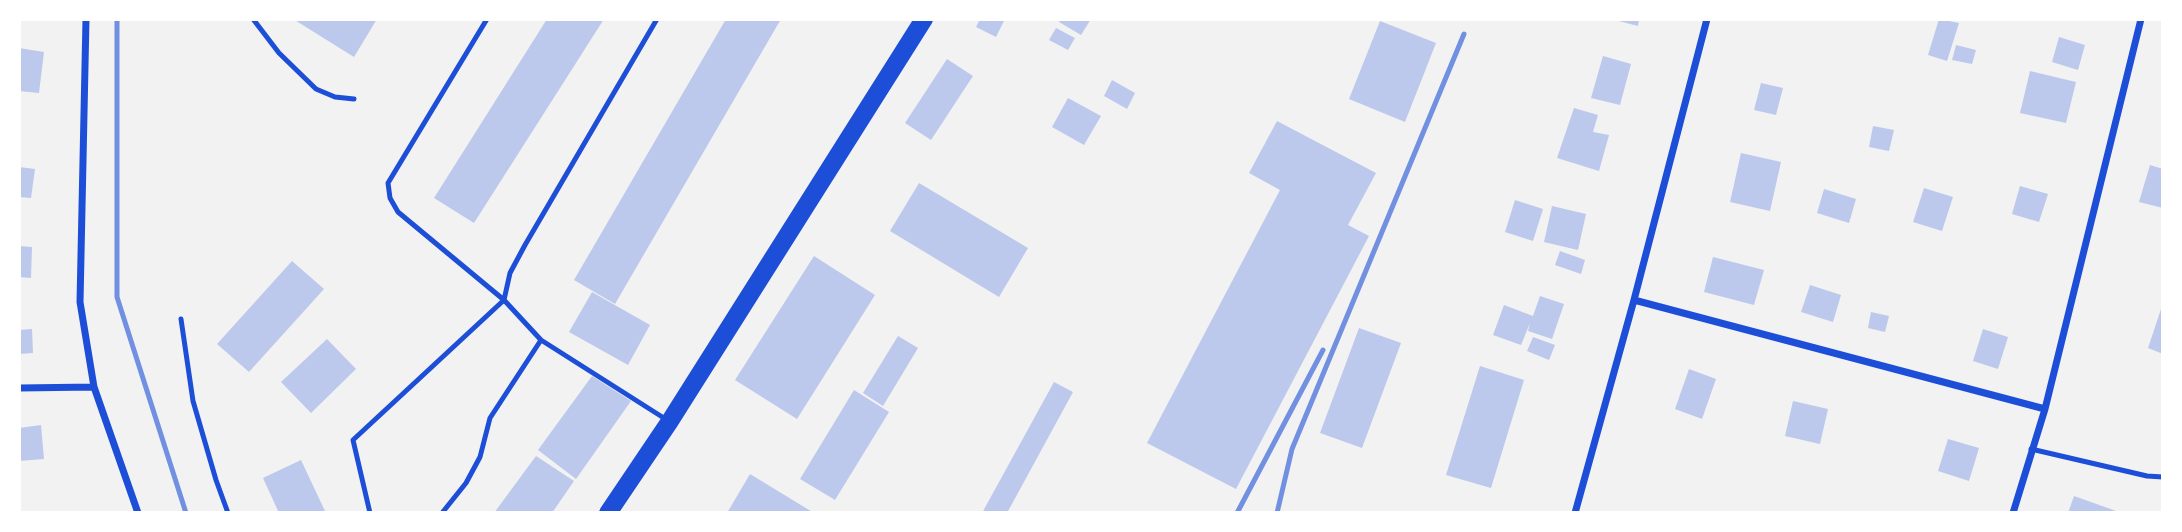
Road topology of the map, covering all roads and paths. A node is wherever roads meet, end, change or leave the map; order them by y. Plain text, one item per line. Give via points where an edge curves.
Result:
1 (86, 19) edge
2 (253, 19) edge
3 (487, 19) edge
4 (657, 19) edge
5 (924, 19) edge
6 (1707, 19) edge
7 (2141, 19) edge
8 (354, 99) dead end
9 (504, 300) junction
10 (1634, 300) junction
11 (181, 319) dead end
12 (541, 340) junction
13 (94, 387) junction
14 (19, 388) edge
15 (2045, 409) junction
16 (670, 421) junction
17 (2031, 449) junction
18 (2163, 477) edge
19 (138, 513) edge
20 (228, 513) edge
21 (370, 513) edge
22 (442, 513) edge
23 (608, 513) edge
24 (1575, 513) edge
25 (2012, 513) edge

1 - 13 street via 80,302
2 - 8 lane via 316,89
3 - 9 lane via 388,183 398,212
4 - 9 lane via 525,244 510,273
5 - 16 main road
6 - 10 street
7 - 15 street
9 - 12 lane
9 - 21 lane via 353,440
10 - 15 street
10 - 24 street
11 - 20 lane via 193,401
12 - 16 lane
12 - 22 lane via 490,418 480,457 466,483
13 - 14 street
13 - 19 street
15 - 17 street
16 - 23 main road
17 - 18 lane
17 - 25 street

